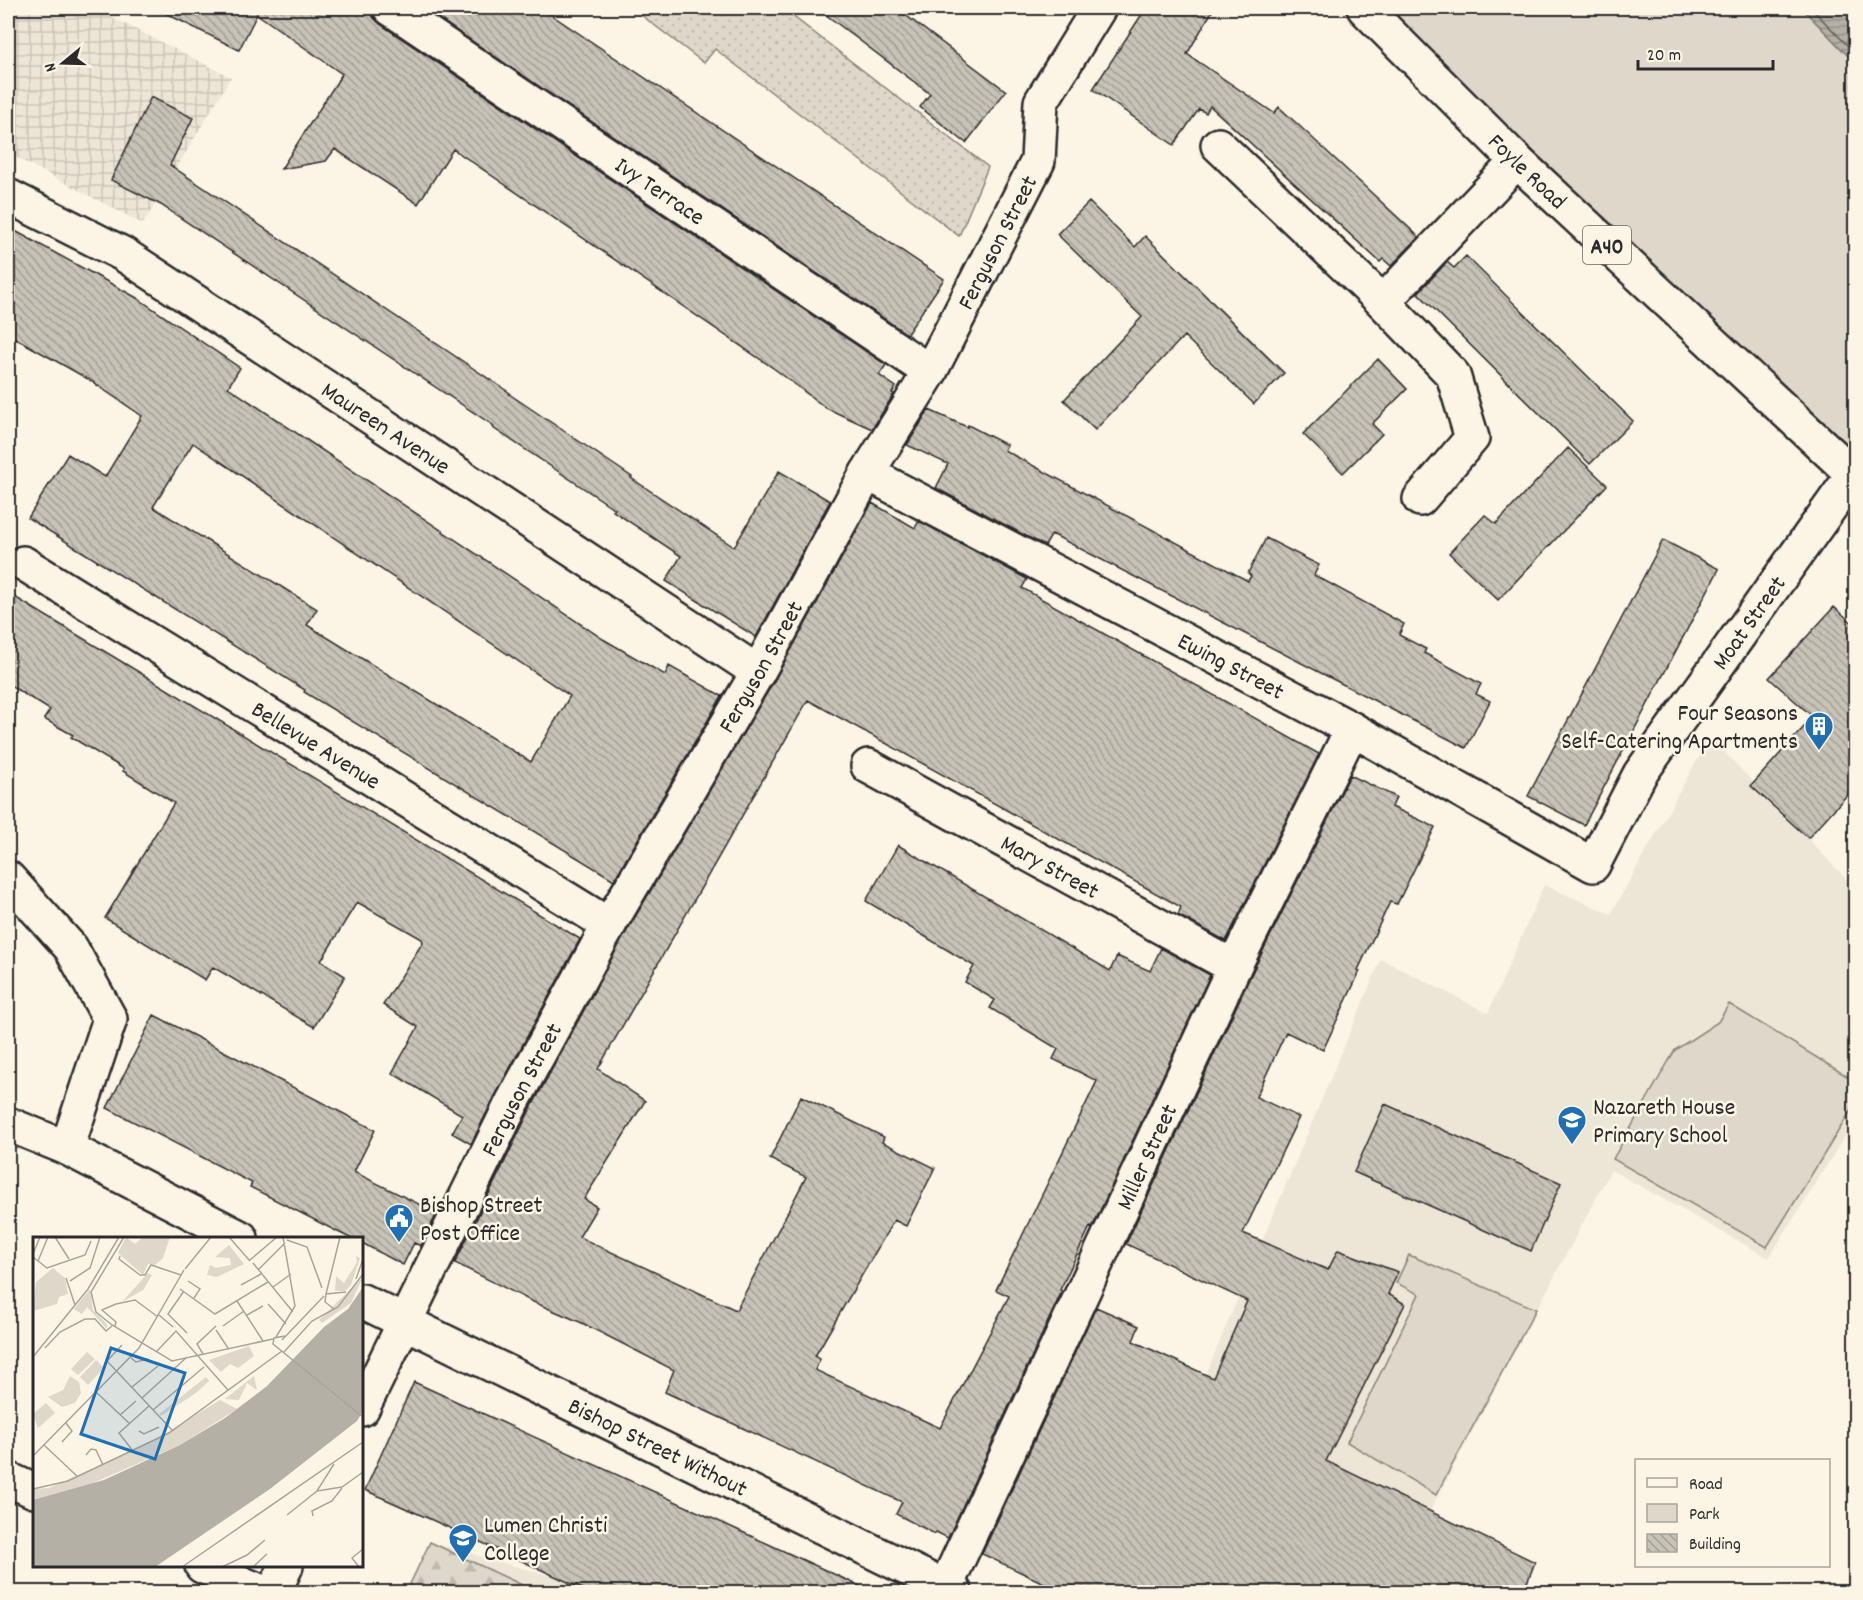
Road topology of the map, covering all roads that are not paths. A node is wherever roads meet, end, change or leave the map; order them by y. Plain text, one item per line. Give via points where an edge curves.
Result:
1 (390, 8) edge
2 (1099, 8) edge
3 (1364, 8) edge
4 (1218, 145) dead end
5 (1517, 161) junction
6 (8, 196) edge
7 (1383, 302) junction
8 (930, 372) junction
9 (867, 473) junction
10 (1854, 476) edge
11 (1419, 499) dead end
12 (23, 563) dead end
13 (758, 672) junction
14 (1352, 729) junction
15 (868, 766) dead end
16 (1593, 865) joint
17 (8, 878) edge
18 (609, 925) junction
19 (1234, 967) junction
20 (8, 1124) edge
21 (67, 1148) junction
22 (237, 1237) edge
23 (363, 1302) edge
24 (403, 1323) junction
25 (363, 1406) edge
26 (8, 1479) edge
27 (33, 1491) edge
28 (204, 1567) edge
29 (286, 1567) edge
30 (950, 1590) edge
31 (262, 1593) edge
32 (274, 1593) edge

1 - 8 street, Ivy Terrace
2 - 8 street, Ferguson Street via 1041,102 1038,161
3 - 5 street, Foyle Road / A40
4 - 7 street
5 - 7 street
5 - 10 street, Foyle Road / A40
6 - 13 street, Maureen Avenue via 123,254
7 - 11 street via 1453,375 1472,438
8 - 9 street, Ferguson Street
9 - 13 street, Ferguson Street
9 - 14 street, Ewing Street
10 - 16 street, Moat Street via 1640,774
12 - 18 street, Bellevue Avenue
13 - 18 street, Ferguson Street
14 - 16 street, Ewing Street
14 - 19 street, Miller Street
15 - 19 street, Mary Street
17 - 21 street via 71,948 110,1019
18 - 24 street, Ferguson Street via 512,1103
19 - 30 street, Miller Street
20 - 21 street
21 - 22 street
23 - 24 street, Bishop Street Without
24 - 25 street, Ferguson Street
24 - 30 street, Bishop Street Without
26 - 27 street
28 - 31 street
29 - 32 street

